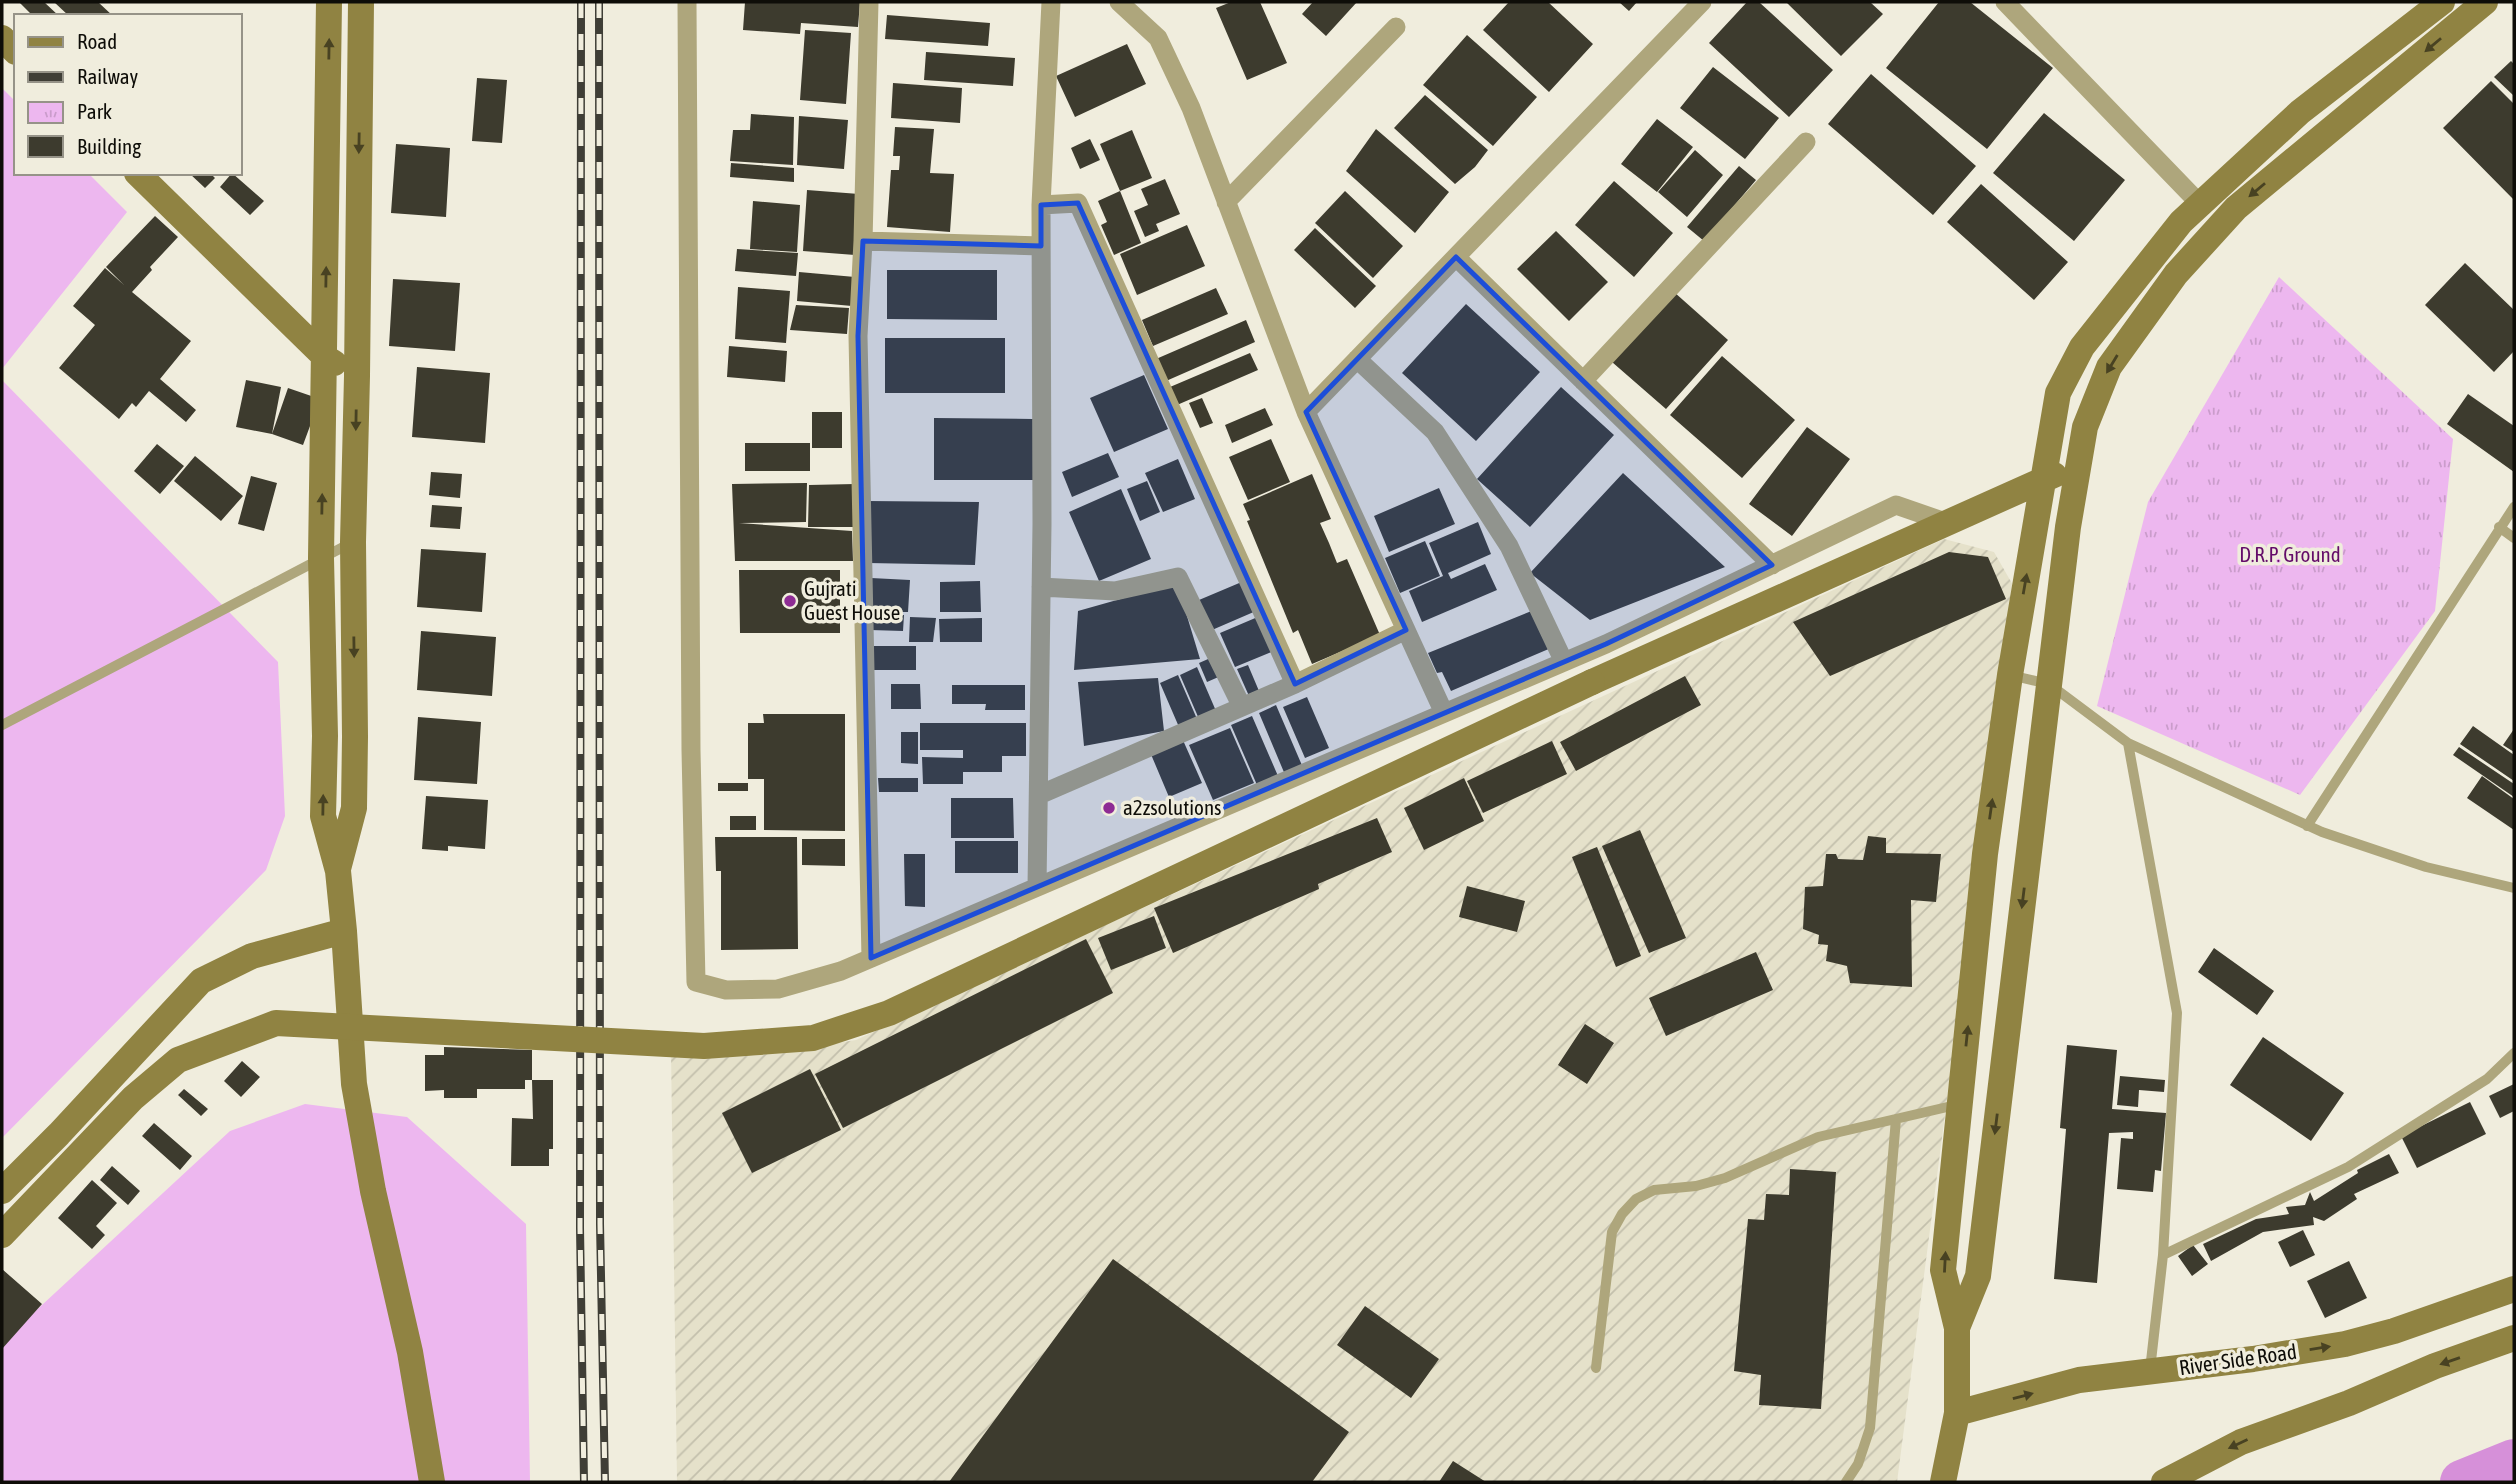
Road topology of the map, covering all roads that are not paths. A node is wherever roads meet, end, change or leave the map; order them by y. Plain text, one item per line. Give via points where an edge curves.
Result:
1 (329, 2) edge
2 (360, 2) edge
3 (687, 2) edge
4 (869, 2) edge
5 (1051, 2) edge
6 (1119, 2) edge
7 (1702, 2) edge
8 (2005, 2) edge
9 (2485, 2) edge
10 (2435, 4) edge
11 (1395, 26) dead end
12 (1806, 142) dead end
13 (139, 175) edge
14 (1226, 202) junction
15 (2200, 204) junction
16 (1041, 205) junction
17 (863, 241) junction
18 (1041, 246) junction
19 (1456, 257) junction
20 (326, 358) junction
21 (1357, 359) junction
22 (357, 376) junction
23 (1583, 381) junction
24 (1306, 412) junction
25 (2078, 465) junction
26 (2043, 480) junction
27 (2514, 507) edge
28 (1948, 523) junction
29 (2499, 527) junction
30 (2514, 538) edge
31 (353, 542) junction
32 (321, 558) junction
33 (1772, 565) junction
34 (1041, 587) junction
35 (1406, 630) junction
36 (1564, 662) junction
37 (2010, 675) junction
38 (1295, 684) junction
39 (2049, 684) junction
40 (1242, 707) junction
41 (1444, 713) junction
42 (2, 726) edge
43 (2128, 743) junction
44 (1039, 795) junction
45 (2307, 826) junction
46 (338, 872) junction
47 (1037, 887) junction
48 (2514, 888) edge
49 (344, 931) junction
50 (871, 958) junction
51 (2514, 1053) edge
52 (1960, 1104) junction
53 (1896, 1119) junction
54 (2, 1191) edge
55 (2, 1235) edge
56 (2163, 1255) junction
57 (2514, 1289) edge
58 (1957, 1328) junction
59 (2514, 1338) edge
60 (1596, 1368) dead end
61 (2150, 1372) junction
62 (1957, 1413) junction
63 (432, 1482) edge
64 (1846, 1482) edge
65 (1943, 1482) edge
66 (2164, 1482) edge

20 -> 1 main road
2 -> 22 main road
3 - 50 street via 696,982 726,990 778,989
4 - 17 street
5 - 16 street
6 - 14 street via 1158,38 1191,108
7 - 19 street
8 - 15 street
9 -> 25 main road via 2236,208 2176,274 2109,367 2085,427
10 - 15 main road via 2300,112
11 - 14 street
12 - 23 street
13 - 20 main road
14 - 24 street
15 - 26 main road via 2082,347 2058,393
16 - 18 street
16 - 38 street via 1078,203
17 - 18 street
17 - 50 street via 858,336
18 - 34 street
19 - 21 street
19 - 23 street
20 - 22 main road
32 -> 20 main road
21 - 24 street
21 - 36 street via 1435,432 1509,546
22 -> 31 main road
23 - 33 street
24 - 35 street
25 - 26 main road
25 - 39 main road
26 - 28 main road
37 -> 26 main road
27 - 29 lane
28 - 33 street via 1896,505
28 - 55 main road, bridge via 1592,682 889,1013 813,1038 704,1046 276,1023 178,1060 133,1098
29 - 30 lane
29 - 45 lane
31 - 32 lane
31 -> 46 main road via 354,808
32 - 42 lane
46 -> 32 main road via 323,816
33 - 36 street
34 - 40 street via 1115,591 1178,577
34 - 44 street
35 - 38 street
35 - 41 street
36 - 41 street
37 - 39 lane
52 -> 37 main road via 1985,853
38 - 40 street
39 - 43 lane
39 -> 58 main road via 1978,1276
40 - 44 street
41 - 47 street
43 - 45 lane
43 - 56 lane via 2177,1013
44 - 47 street
45 - 48 lane via 2426,867
46 - 49 main road
47 - 50 street
49 - 54 main road via 252,956 201,981
49 - 63 main road via 354,1084
51 - 56 lane via 2455,1101 2348,1167
52 - 53 lane
58 -> 52 main road via 1943,1270
53 - 60 lane via 1818,1137 1725,1178 1654,1190 1636,1199 1612,1232
53 - 64 lane via 1870,1428 1858,1464
56 - 61 lane
61 -> 57 main road, River Side Road via 2345,1344
58 - 62 main road
59 -> 66 main road via 2241,1442
62 -> 61 main road, River Side Road via 2079,1380
62 - 65 main road

